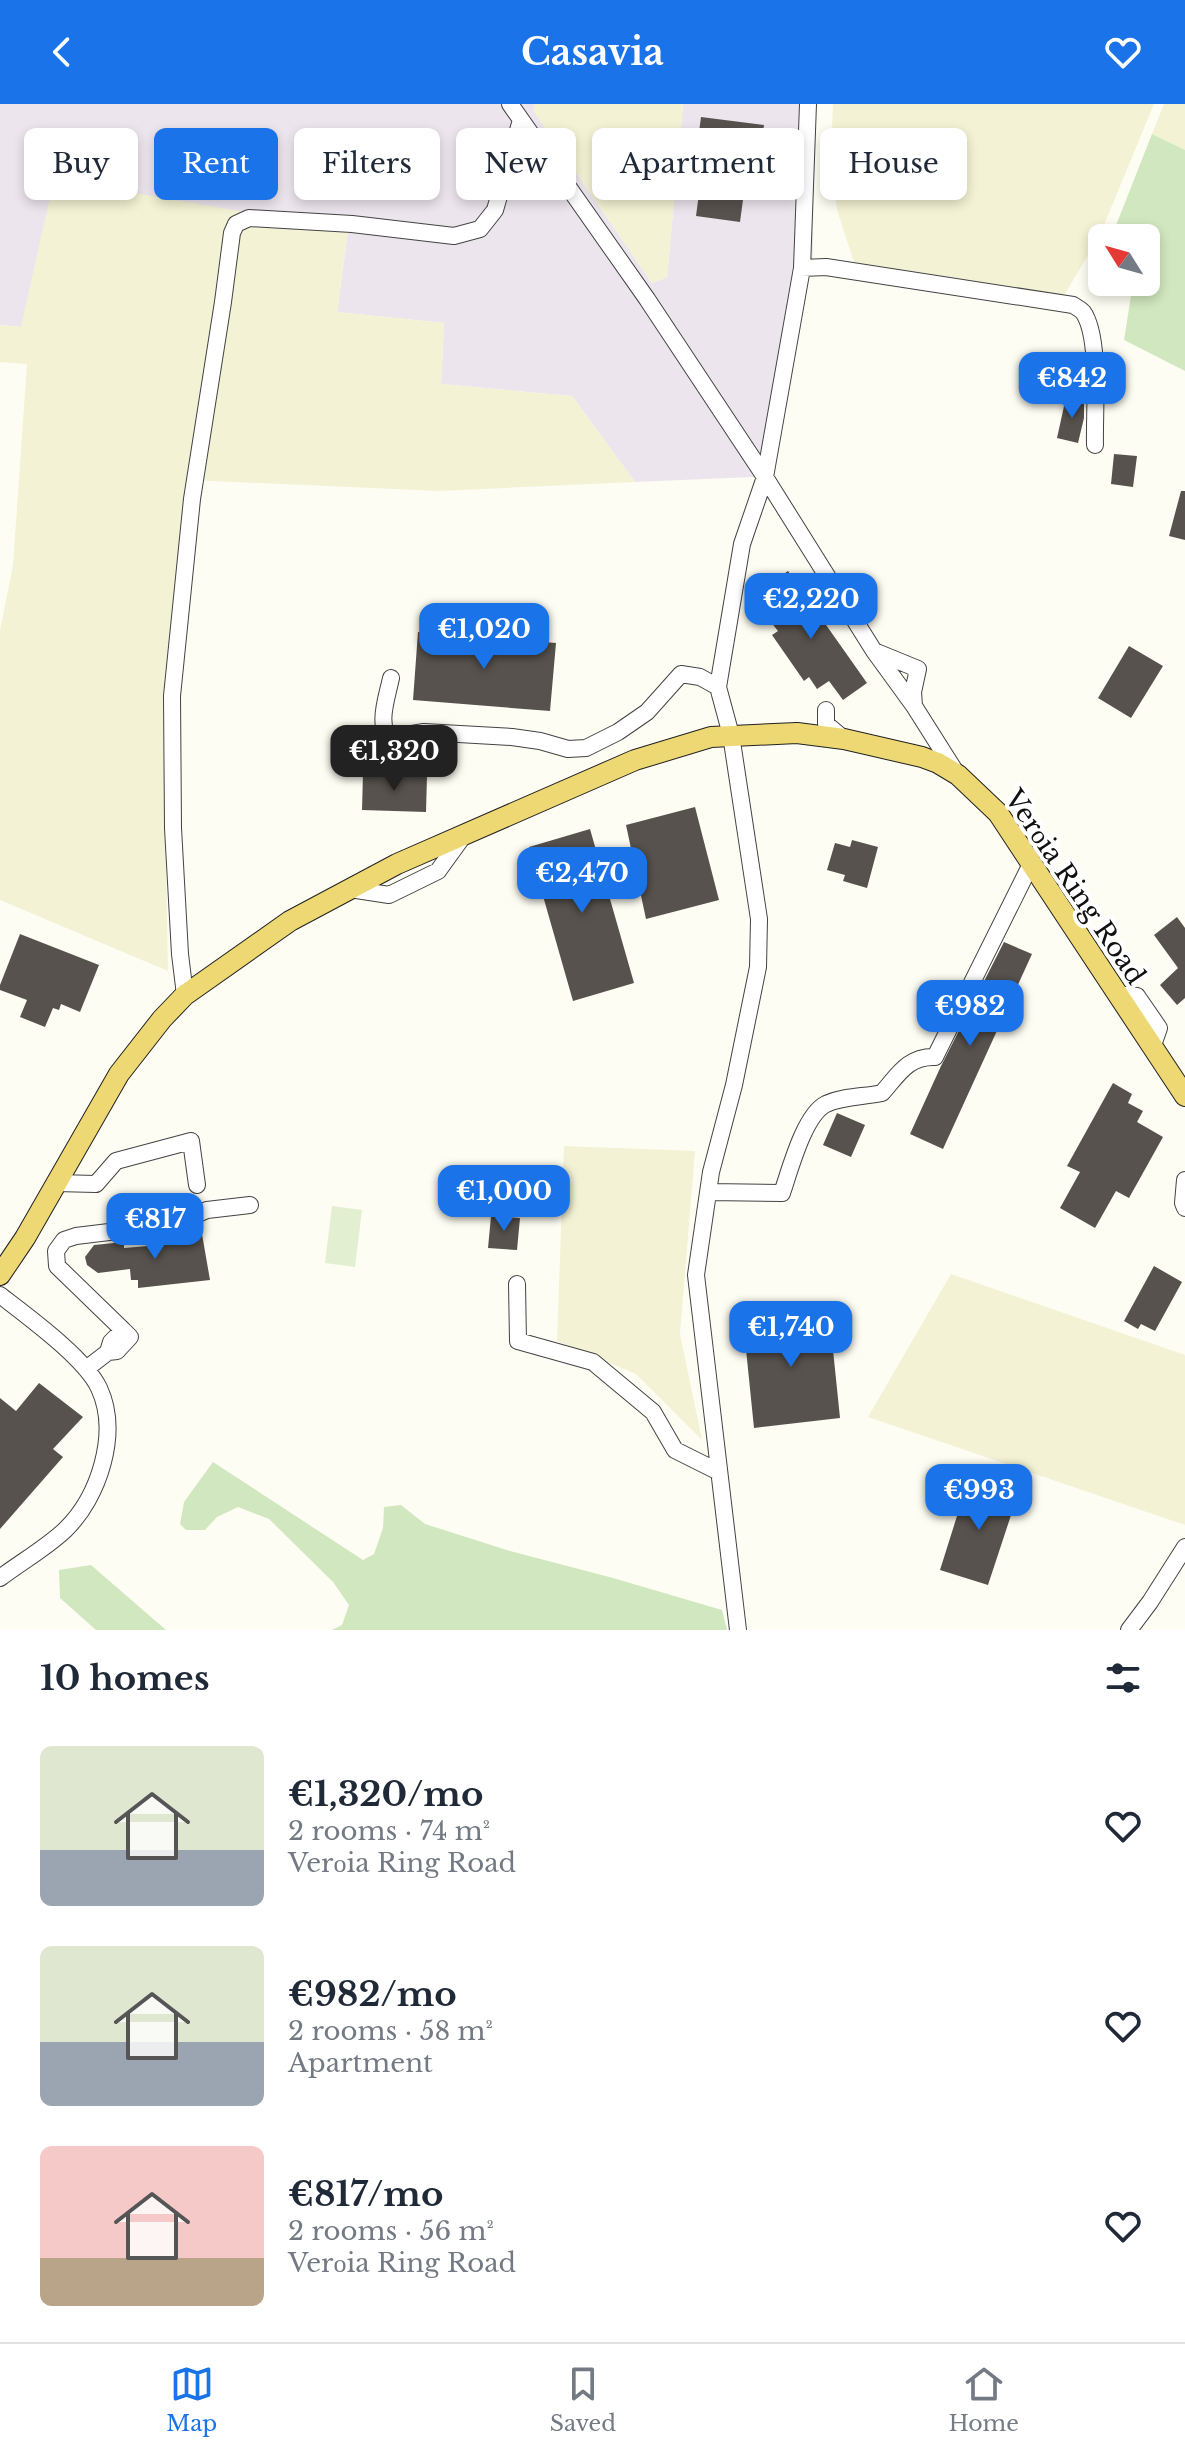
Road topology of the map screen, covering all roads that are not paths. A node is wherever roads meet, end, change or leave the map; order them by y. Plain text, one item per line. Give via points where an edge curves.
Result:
1 (510, 104) edge
2 (808, 104) edge
3 (521, 120) junction
4 (802, 268) junction
5 (1095, 445) dead end
6 (765, 477) junction
7 (874, 651) junction
8 (391, 678) dead end
9 (718, 687) junction
10 (914, 706) junction
11 (826, 710) dead end
12 (731, 735) junction
13 (844, 739) junction
14 (958, 775) junction
15 (1032, 862) junction
16 (185, 995) junction
17 (1185, 1096) edge
18 (1185, 1180) edge
19 (56, 1183) junction
20 (197, 1185) dead end
21 (708, 1192) junction
22 (250, 1205) dead end
23 (1185, 1208) edge
24 (0, 1275) edge
25 (517, 1284) dead end
26 (0, 1295) edge
27 (86, 1369) junction
28 (719, 1472) junction
29 (1185, 1547) edge
30 (0, 1578) edge
31 (738, 1630) edge
32 (1129, 1630) edge

1 - 3 street
2 - 4 street
3 - 6 street
3 - 16 street via 495,210 480,229 454,236 249,218 236,224 232,233 192,499 172,696 173,828
4 - 5 street via 826,267 1073,305 1089,327
4 - 6 street
6 - 7 street
6 - 9 street via 742,544
7 - 10 street
7 - 10 street via 918,669
8 - 9 street via 383,723 393,742 424,732 512,737 568,749 586,748 618,732 647,712 681,674
9 - 12 street
10 - 14 street
11 - 13 street via 826,724
12 - 13 main road, Verοia Ring Road via 797,733
12 - 16 main road, Verοia Ring Road via 635,760 397,864 290,921
12 - 21 street via 759,919 758,967
13 - 14 main road, Verοia Ring Road via 922,757
14 - 15 main road, Verοia Ring Road via 998,813
15 - 17 main road, Verοia Ring Road
15 - 21 street via 935,1057 907,1063 882,1093 825,1105 811,1118 782,1193
16 - 19 main road, Verοia Ring Road via 119,1074
18 - 23 street
19 - 20 street via 96,1184 116,1161 191,1141
19 - 24 main road, Verοia Ring Road
21 - 28 street via 696,1275
22 - 27 street via 207,1210 175,1224 64,1240 56,1251 57,1266 130,1337
25 - 28 street via 518,1341 593,1362 653,1412 675,1450
26 - 27 street
27 - 30 street via 99,1388 106,1414 106,1458 88,1502 64,1530
28 - 31 street
29 - 32 street

